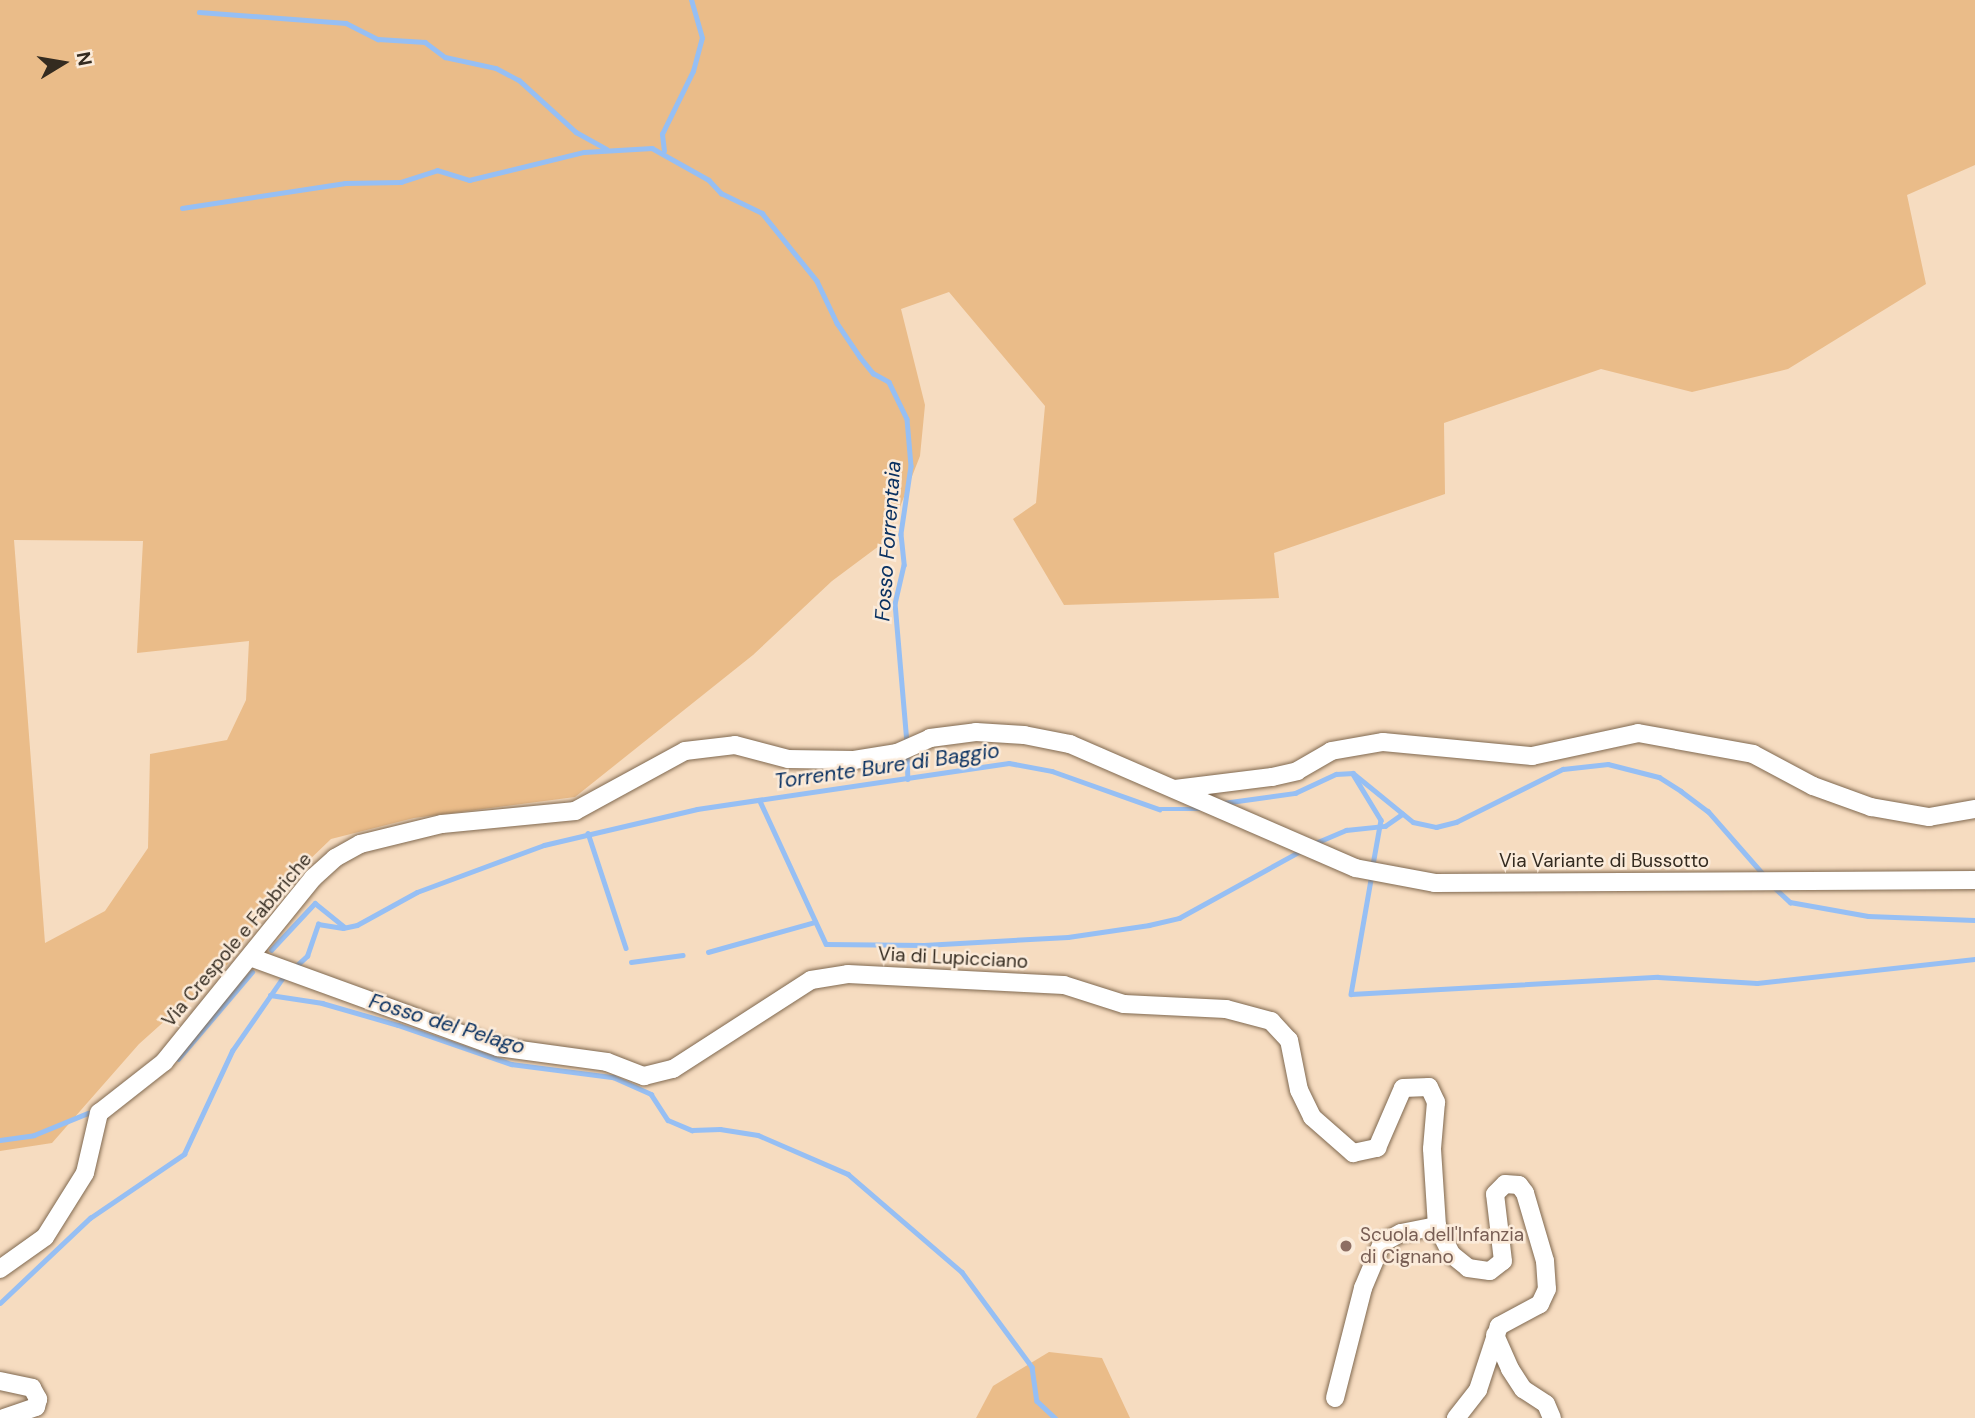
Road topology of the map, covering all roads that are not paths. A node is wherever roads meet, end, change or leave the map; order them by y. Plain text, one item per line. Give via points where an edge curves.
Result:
1 (1174, 790) junction
2 (1975, 809) edge
3 (1245, 820) joint
4 (1975, 880) edge
5 (261, 961) junction
6 (1437, 1226) junction
7 (0, 1269) edge
8 (1495, 1335) junction
9 (0, 1381) edge
10 (1335, 1398) dead end
11 (5, 1418) edge
12 (1456, 1418) edge
13 (1552, 1418) edge

1 - 2 street via 1272,777 1297,771 1331,751 1383,742 1532,756 1638,733 1753,754 1813,786 1871,807 1929,817
1 - 3 street, Via Crespole e Fabbriche
1 - 5 street, Via Crespole e Fabbriche via 1070,744 1024,735 976,732 930,738 897,753 854,760 788,759 735,745 685,751 575,811 442,824 346,850 313,878
3 - 4 street, Via Variante di Bussotto via 1355,868 1435,883
5 - 6 street, Via di Lupicciano via 498,1047 607,1062 644,1076 673,1069 811,980 837,975 1018,980 1064,985 1124,1004 1243,1013 1281,1029 1289,1040 1306,1105 1353,1153 1377,1148 1403,1088 1429,1087 1436,1102 1432,1149
5 - 7 street, Via Crespole e Fabbriche via 164,1062 99,1113 85,1173 45,1237
6 - 8 street, Via di Lupicciano via 1451,1254 1468,1268 1490,1271 1503,1261 1504,1252 1495,1194 1499,1186 1513,1183 1525,1193 1545,1261 1547,1289 1540,1304 1503,1321
6 - 10 street via 1401,1233 1382,1243 1363,1288
8 - 12 street via 1478,1390
8 - 13 street via 1523,1389 1546,1404
9 - 11 street via 32,1388 38,1399 36,1407

